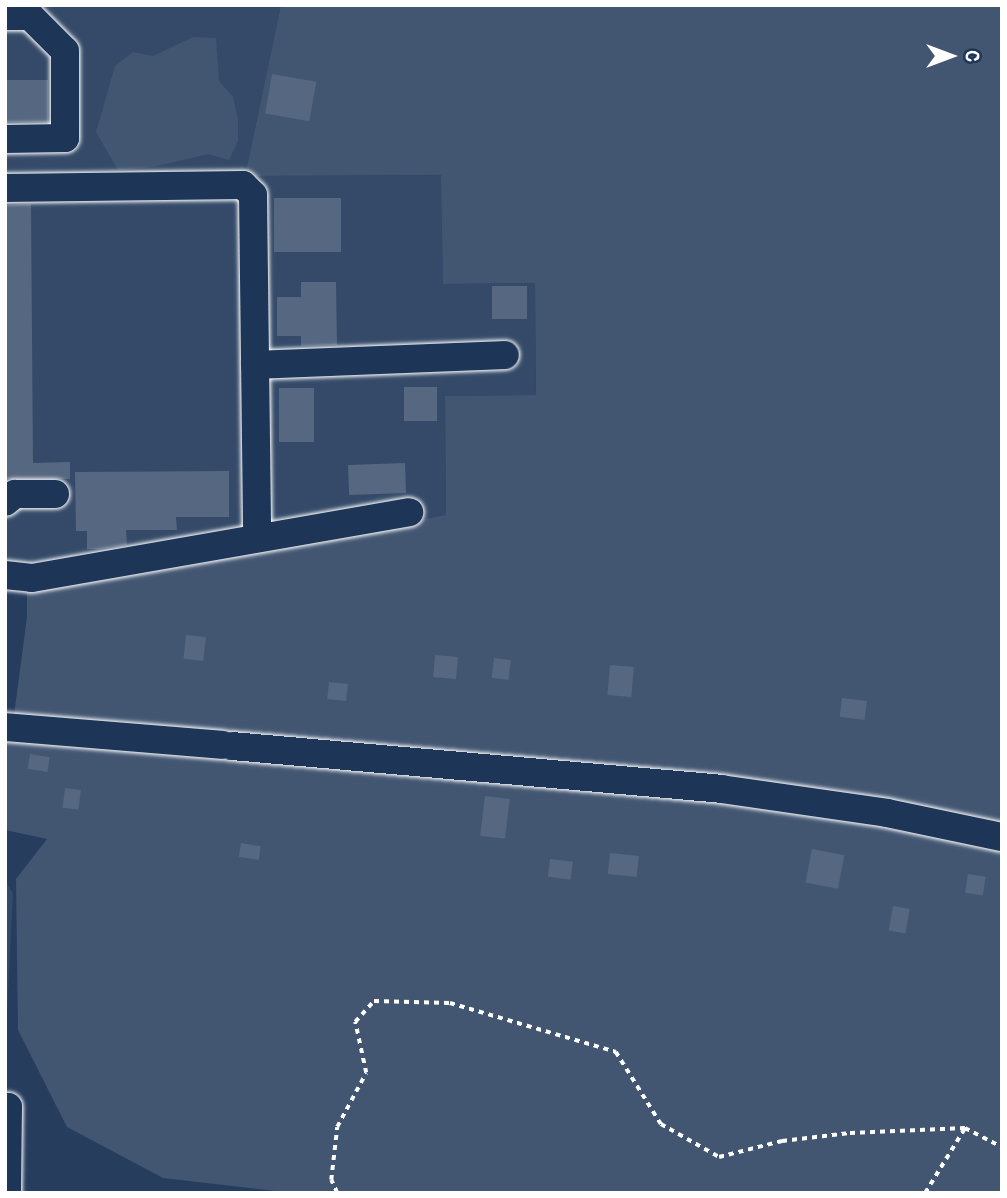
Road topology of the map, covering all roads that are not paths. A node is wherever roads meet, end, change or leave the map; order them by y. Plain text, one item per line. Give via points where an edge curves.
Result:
1 (5, 16) edge
2 (5, 139) edge
3 (5, 188) edge
4 (505, 355) dead end
5 (255, 365) junction
6 (55, 494) dead end
7 (5, 502) edge
8 (409, 512) dead end
9 (257, 538) junction
10 (5, 575) edge
11 (5, 727) edge
12 (1002, 836) edge
13 (5, 1107) edge
14 (7, 1193) edge

1 - 2 street via 30,16 65,51 65,138
3 - 5 street via 243,185 253,195
4 - 5 street
5 - 9 street
6 - 7 street via 15,494
8 - 9 street
9 - 10 street via 32,578
11 - 12 street via 721,789 887,813
13 - 14 street

